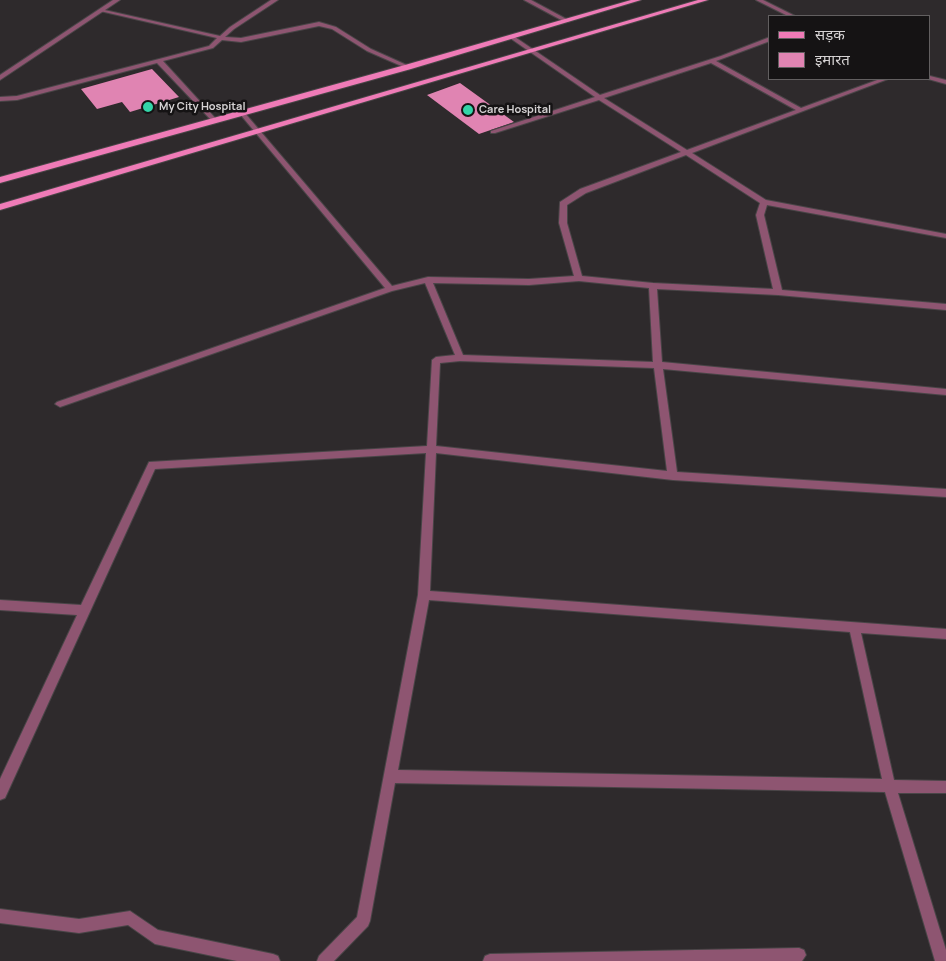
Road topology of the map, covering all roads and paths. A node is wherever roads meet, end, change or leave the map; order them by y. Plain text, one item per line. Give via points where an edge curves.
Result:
1 (117, 0) edge
2 (275, 0) edge
3 (527, 0) edge
4 (638, 0) edge
5 (705, 0) edge
6 (759, 0) edge
7 (102, 10) junction
8 (790, 15) edge
9 (567, 21) junction
10 (512, 37) junction
11 (222, 39) junction
12 (768, 40) edge
13 (531, 50) junction
14 (710, 60) junction
15 (160, 61) junction
16 (408, 67) junction
17 (0, 78) edge
18 (931, 78) edge
19 (882, 80) edge
20 (946, 82) edge
21 (599, 97) junction
22 (0, 100) edge
23 (799, 109) junction
24 (242, 113) junction
25 (214, 120) junction
26 (257, 132) junction
27 (493, 132) dead end
28 (685, 152) junction
29 (0, 180) edge
30 (764, 202) junction
31 (0, 208) edge
32 (946, 236) edge
33 (579, 278) junction
34 (428, 280) junction
35 (654, 286) junction
36 (390, 288) junction
37 (778, 292) junction
38 (946, 307) edge
39 (460, 358) junction
40 (658, 366) junction
41 (946, 392) edge
42 (60, 404) dead end
43 (432, 449) junction
44 (673, 476) junction
45 (946, 493) edge
46 (424, 595) junction
47 (0, 604) edge
48 (84, 610) junction
49 (854, 626) junction
50 (946, 634) edge
51 (390, 776) junction
52 (890, 784) junction
53 (946, 787) edge
54 (0, 793) edge
55 (0, 916) edge
56 (799, 955) dead end
57 (273, 961) edge
58 (324, 961) edge
59 (490, 961) edge
60 (942, 961) edge

1 - 7 street
2 - 11 street via 232,28
3 - 9 street
4 - 9 main road
5 - 13 main road
6 - 8 street
7 - 11 street
7 - 17 street
9 - 10 main road
10 - 13 street
10 - 16 main road
11 - 15 street via 211,47
11 - 16 street via 241,40 319,24 334,28 369,50
12 - 14 street
13 - 21 street
13 - 26 main road
14 - 21 street
14 - 23 street
15 - 22 street
15 - 25 street
16 - 24 main road
18 - 20 street
19 - 23 street
21 - 27 street
21 - 28 street
23 - 28 street
24 - 25 main road
24 - 26 street
25 - 29 main road
26 - 31 main road
26 - 36 street
28 - 30 street
28 - 33 street via 583,191 563,204 563,223
30 - 32 street
30 - 37 street via 760,215
33 - 34 street via 529,282
33 - 35 street
34 - 36 street
34 - 39 street
35 - 37 street
35 - 40 street
36 - 42 street
37 - 38 street
39 - 40 street
39 - 43 street via 436,360
40 - 41 street
40 - 44 street
43 - 44 street
43 - 46 street
43 - 48 street via 152,465
44 - 45 street
46 - 49 street
46 - 51 street
47 - 48 street
48 - 54 street
49 - 50 street
49 - 52 street
51 - 52 street
51 - 58 street via 363,921
52 - 53 street
52 - 60 street
55 - 57 street via 79,926 130,918 155,937
56 - 59 street

